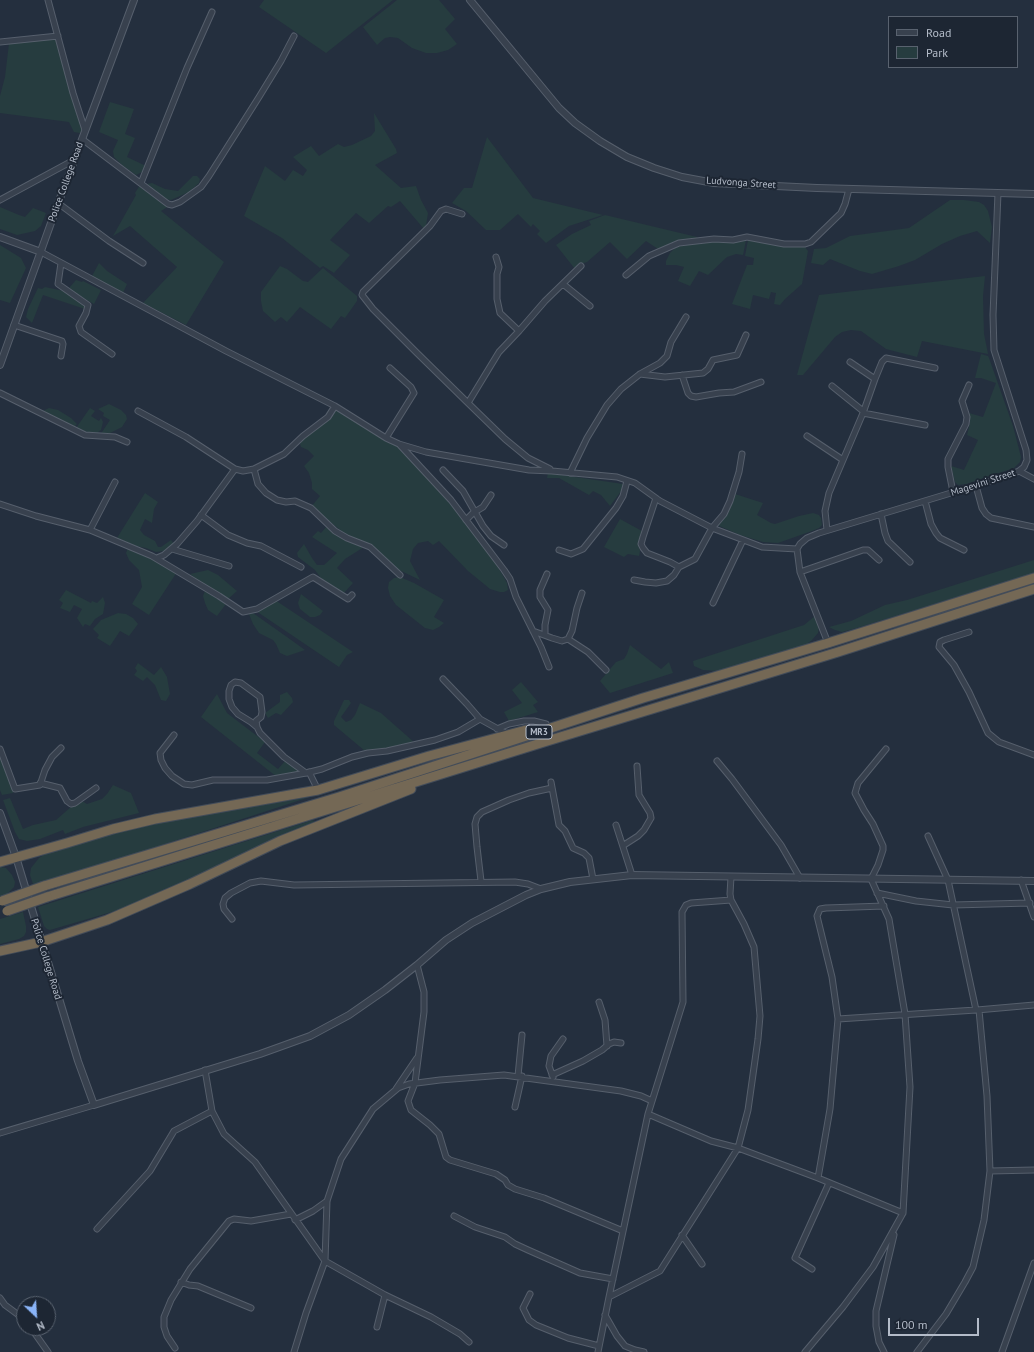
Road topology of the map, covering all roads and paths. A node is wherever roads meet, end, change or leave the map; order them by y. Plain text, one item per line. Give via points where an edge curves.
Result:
1 (48, 0) edge
2 (134, 0) edge
3 (470, 0) edge
4 (212, 12) dead end
5 (58, 36) junction
6 (294, 36) dead end
7 (0, 42) edge
8 (85, 130) junction
9 (82, 139) junction
10 (74, 160) junction
11 (141, 183) junction
12 (849, 189) junction
13 (998, 194) junction
14 (1034, 194) edge
15 (0, 200) edge
16 (58, 203) junction
17 (462, 214) dead end
18 (0, 237) edge
19 (41, 252) junction
20 (496, 257) dead end
21 (61, 263) junction
22 (143, 263) dead end
23 (581, 266) dead end
24 (626, 275) dead end
25 (563, 284) junction
26 (590, 306) dead end
27 (686, 317) dead end
28 (14, 325) junction
29 (519, 332) junction
30 (746, 335) dead end
31 (112, 354) dead end
32 (61, 356) dead end
33 (850, 362) dead end
34 (0, 365) edge
35 (390, 368) dead end
36 (935, 368) dead end
37 (640, 374) junction
38 (682, 376) junction
39 (875, 380) junction
40 (761, 382) dead end
41 (968, 385) dead end
42 (832, 386) dead end
43 (0, 393) edge
44 (468, 403) junction
45 (335, 406) junction
46 (138, 411) dead end
47 (863, 412) junction
48 (925, 425) dead end
49 (807, 436) dead end
50 (386, 438) junction
51 (127, 442) dead end
52 (399, 444) junction
53 (742, 454) dead end
54 (843, 460) junction
55 (254, 469) junction
56 (235, 470) junction
57 (443, 470) dead end
58 (552, 471) junction
59 (1019, 471) junction
60 (570, 473) junction
61 (1034, 479) edge
62 (627, 481) junction
63 (115, 482) dead end
64 (976, 486) junction
65 (953, 492) junction
66 (491, 495) dead end
67 (656, 498) junction
68 (925, 501) junction
69 (0, 504) edge
70 (476, 511) junction
71 (881, 514) junction
72 (201, 515) junction
73 (466, 520) junction
74 (1034, 527) edge
75 (712, 528) junction
76 (90, 530) junction
77 (827, 530) junction
78 (743, 540) junction
79 (504, 545) dead end
80 (172, 549) junction
81 (797, 549) junction
82 (559, 550) dead end
83 (964, 550) dead end
84 (157, 558) junction
85 (878, 560) dead end
86 (910, 562) dead end
87 (229, 566) dead end
88 (301, 567) dead end
89 (679, 567) junction
90 (800, 572) junction
91 (547, 574) dead end
92 (400, 575) dead end
93 (1034, 578) edge
94 (634, 580) dead end
95 (1034, 589) edge
96 (582, 593) dead end
97 (352, 595) dead end
98 (713, 603) dead end
99 (533, 631) junction
100 (969, 632) dead end
101 (545, 636) junction
102 (568, 640) junction
103 (828, 644) junction
104 (549, 667) dead end
105 (606, 670) dead end
106 (442, 679) dead end
107 (643, 698) junction
108 (480, 719) junction
109 (546, 724) junction
110 (256, 727) junction
111 (497, 729) junction
112 (174, 735) dead end
113 (508, 735) junction
114 (544, 742) junction
115 (61, 748) dead end
116 (0, 749) edge
117 (886, 749) dead end
118 (1034, 755) edge
119 (716, 761) dead end
120 (637, 766) dead end
121 (307, 772) junction
122 (551, 782) dead end
123 (40, 783) junction
124 (96, 788) dead end
125 (552, 788) junction
126 (318, 790) junction
127 (0, 813) edge
128 (616, 825) dead end
129 (928, 836) dead end
130 (624, 846) junction
131 (16, 858) junction
132 (0, 862) edge
133 (632, 875) junction
134 (732, 877) junction
135 (800, 878) junction
136 (593, 879) junction
137 (871, 879) junction
138 (948, 880) junction
139 (1021, 880) junction
140 (481, 881) junction
141 (1034, 881) edge
142 (541, 889) junction
143 (878, 892) junction
144 (731, 900) junction
145 (1, 901) edge
146 (1030, 903) junction
147 (953, 905) junction
148 (884, 906) junction
149 (3, 913) edge
150 (1034, 918) edge
151 (232, 919) dead end
152 (41, 942) junction
153 (0, 951) edge
154 (417, 965) junction
155 (599, 1002) dead end
156 (1034, 1004) edge
157 (978, 1010) junction
158 (905, 1014) junction
159 (838, 1019) junction
160 (522, 1035) dead end
161 (563, 1039) dead end
162 (621, 1043) dead end
163 (607, 1046) junction
164 (418, 1056) junction
165 (205, 1070) junction
166 (552, 1075) junction
167 (520, 1076) junction
168 (554, 1082) junction
169 (415, 1083) junction
170 (394, 1091) junction
171 (652, 1101) junction
172 (94, 1105) junction
173 (515, 1107) dead end
174 (212, 1111) junction
175 (648, 1114) junction
176 (0, 1133) edge
177 (738, 1148) junction
178 (1034, 1170) edge
179 (990, 1171) junction
180 (818, 1178) junction
181 (829, 1183) junction
182 (327, 1201) junction
183 (903, 1213) junction
184 (291, 1214) junction
185 (454, 1216) dead end
186 (295, 1220) junction
187 (896, 1226) junction
188 (97, 1229) dead end
189 (623, 1231) junction
190 (682, 1235) junction
191 (324, 1261) junction
192 (1034, 1263) edge
193 (702, 1264) dead end
194 (812, 1269) dead end
195 (613, 1279) junction
196 (181, 1282) junction
197 (530, 1294) dead end
198 (385, 1295) junction
199 (609, 1297) junction
200 (0, 1298) edge
201 (251, 1308) dead end
202 (16, 1313) edge
203 (605, 1315) junction
204 (377, 1327) dead end
205 (37, 1336) edge
206 (469, 1342) dead end
207 (599, 1346) junction
208 (175, 1348) dead end
209 (48, 1352) edge
210 (294, 1352) edge
211 (598, 1352) edge
212 (644, 1352) edge
213 (805, 1352) edge
214 (884, 1352) edge
215 (917, 1352) edge
216 (1002, 1352) edge

1 - 5 street
2 - 8 street, Police College Road
3 - 12 street, Ludvonga Street via 558,108 600,142 627,156 682,177 714,183
4 - 11 street
5 - 7 street
5 - 8 street
6 - 11 street via 259,98 201,187 172,205
8 - 9 street, Police College Road
9 - 10 street, Police College Road
9 - 11 street
10 - 15 street
10 - 16 street, Police College Road
12 - 13 street, Ludvonga Street
12 - 24 street via 841,213 809,243 784,244 747,237 679,244 649,256
13 - 14 street, Ludvonga Street
13 - 59 street, Magevini Street via 994,350 1026,450 1027,460
16 - 19 street, Police College Road
16 - 22 street
17 - 44 street via 446,209 441,211 430,226 363,292 362,296
18 - 19 street
19 - 21 street
19 - 28 street, Police College Road
20 - 29 street via 499,267 497,299 500,313
21 - 31 street via 58,284 88,305 79,326 81,332
21 - 45 street
23 - 25 street
25 - 26 street
25 - 29 street
27 - 37 street via 671,342 667,356
28 - 32 street via 62,341
28 - 34 street, Police College Road
29 - 44 street via 499,352
30 - 38 street via 736,355 713,360 703,373
33 - 39 street
35 - 50 street via 414,393
36 - 39 street via 886,358
37 - 38 street
37 - 60 street via 621,389 607,405
38 - 40 street via 688,393 696,397 734,392
39 - 47 street
41 - 65 street via 962,401 967,417 966,424 948,459
42 - 47 street
43 - 51 street via 85,435 115,437
44 - 58 street via 528,458
45 - 50 street
45 - 55 street via 328,417 284,454
46 - 56 street via 186,437
47 - 48 street
47 - 54 street
49 - 54 street
50 - 52 street
52 - 58 street via 426,452 529,470
52 - 73 street
53 - 75 street via 730,501 724,514
54 - 77 street via 829,493 825,511
55 - 56 street
55 - 92 street via 258,484 266,493 277,500 295,501 311,508 335,531 370,547
56 - 72 street
57 - 70 street via 463,491
58 - 60 street
59 - 61 street
59 - 64 street, Magevini Street
60 - 62 street via 617,477
62 - 67 street
62 - 82 street via 616,508 583,549 571,554
63 - 76 street
64 - 65 street, Magevini Street
64 - 74 street via 982,508 991,518
65 - 68 street, Magevini Street
66 - 70 street via 483,507
67 - 75 street
67 - 89 street via 641,544 647,552
68 - 71 street, Magevini Street
68 - 83 street via 936,533 940,538
69 - 76 street
70 - 73 street
70 - 79 street via 491,536
71 - 77 street, Magevini Street
71 - 86 street via 888,541
72 - 80 street
72 - 88 street via 228,535 261,546
73 - 99 street via 510,579
75 - 78 street
75 - 89 street via 695,559
76 - 84 street
77 - 81 street, Magevini Street via 807,538
78 - 81 street via 762,547
78 - 98 street
80 - 84 street
80 - 87 street
81 - 90 street
84 - 97 street via 243,612 257,609 313,577 348,599
85 - 90 street via 868,550 863,550
89 - 94 street via 667,581 656,583
90 - 103 street
91 - 101 street via 540,590 540,597 548,610
93 - 103 highway, MR3
95 - 114 highway, MR3
96 - 102 street
99 - 101 street
99 - 104 street
100 - 118 street via 944,640 940,642 939,647 954,665 988,733 999,742
101 - 102 street via 562,641
102 - 105 street via 588,652
103 - 107 highway, MR3
106 - 108 street
107 - 109 highway
107 - 145 highway, MR3, bridge via 339,797
108 - 111 street
108 - 121 street via 458,732 435,740 368,753
109 - 111 street via 524,721
109 - 113 highway
110 - 110 street via 262,712 260,697 241,683 235,682 229,692 232,707
110 - 121 street via 278,752
111 - 113 street
112 - 121 street via 160,753 160,760 165,768 184,784 192,785 213,780 267,780
113 - 126 highway
114 - 149 highway, MR3, bridge
114 - 152 highway via 380,801 280,841 107,920
115 - 123 street via 52,757
116 - 123 street via 15,789
117 - 137 street via 858,783 855,792 883,846
119 - 135 street via 781,844
120 - 130 street via 640,795 651,818 644,830
121 - 126 street
122 - 125 street
123 - 124 street via 60,788 71,804
125 - 136 street via 559,825 565,831 573,848 589,858
125 - 140 street via 509,800 482,812 477,817
126 - 131 highway via 155,819
127 - 131 street, Police College Road
128 - 130 street
129 - 138 street
130 - 133 street
131 - 132 highway
131 - 152 street, Police College Road
133 - 134 street
133 - 136 street
134 - 135 street
134 - 144 street
135 - 137 street
136 - 142 street
137 - 138 street
137 - 143 street
138 - 139 street
138 - 147 street
139 - 141 street
139 - 146 street
140 - 142 street via 515,882
140 - 151 street via 294,885 261,881 250,883 225,898 224,909
142 - 154 street via 472,923 446,940
143 - 147 street via 916,901
143 - 148 street
144 - 171 street via 691,903 686,905 682,912 683,1002
144 - 177 street via 754,947 760,1016 748,1110
146 - 147 street
146 - 150 street
147 - 157 street
148 - 158 street via 892,930
148 - 159 street via 826,908 817,913
152 - 153 highway
152 - 172 street, Police College Road
154 - 164 street via 424,992
154 - 165 street via 349,1015 310,1036
155 - 163 street via 605,1020
156 - 157 street
157 - 158 street
157 - 179 street via 987,1096
158 - 159 street
158 - 183 street via 910,1087
159 - 180 street via 830,1109
160 - 167 street
161 - 166 street via 551,1056 549,1066
162 - 163 street via 614,1042
163 - 166 street via 583,1061
164 - 169 street
164 - 170 street
165 - 172 street
165 - 174 street
166 - 168 street
167 - 168 street
167 - 169 street via 478,1076
167 - 173 street
168 - 171 street via 621,1091
169 - 170 street
169 - 189 street via 409,1106 439,1134 444,1153 450,1160 496,1174 510,1186
170 - 182 street via 373,1109 341,1159
171 - 175 street
172 - 176 street
174 - 184 street via 224,1134 255,1162
174 - 188 street via 174,1131 152,1168
175 - 177 street via 711,1141
175 - 189 street
177 - 180 street
177 - 190 street
178 - 179 street
179 - 215 street via 984,1220 973,1267 946,1314
180 - 181 street
181 - 183 street
181 - 194 street via 795,1258
182 - 186 street
182 - 191 street
183 - 187 street
184 - 186 street
184 - 196 street via 251,1221 234,1219 229,1222
185 - 195 street via 580,1273
186 - 191 street
187 - 213 street via 873,1268
187 - 214 street via 876,1311 879,1342
189 - 195 street
190 - 193 street
190 - 199 street via 660,1271
191 - 198 street
191 - 210 street
192 - 216 street
195 - 199 street
196 - 201 street via 198,1286
196 - 208 street via 164,1317 167,1336
197 - 207 street via 524,1308 528,1320 568,1338
198 - 204 street
198 - 206 street via 431,1317
199 - 203 street
200 - 202 street
203 - 207 street
203 - 212 street via 625,1346
205 - 209 street
207 - 211 street

